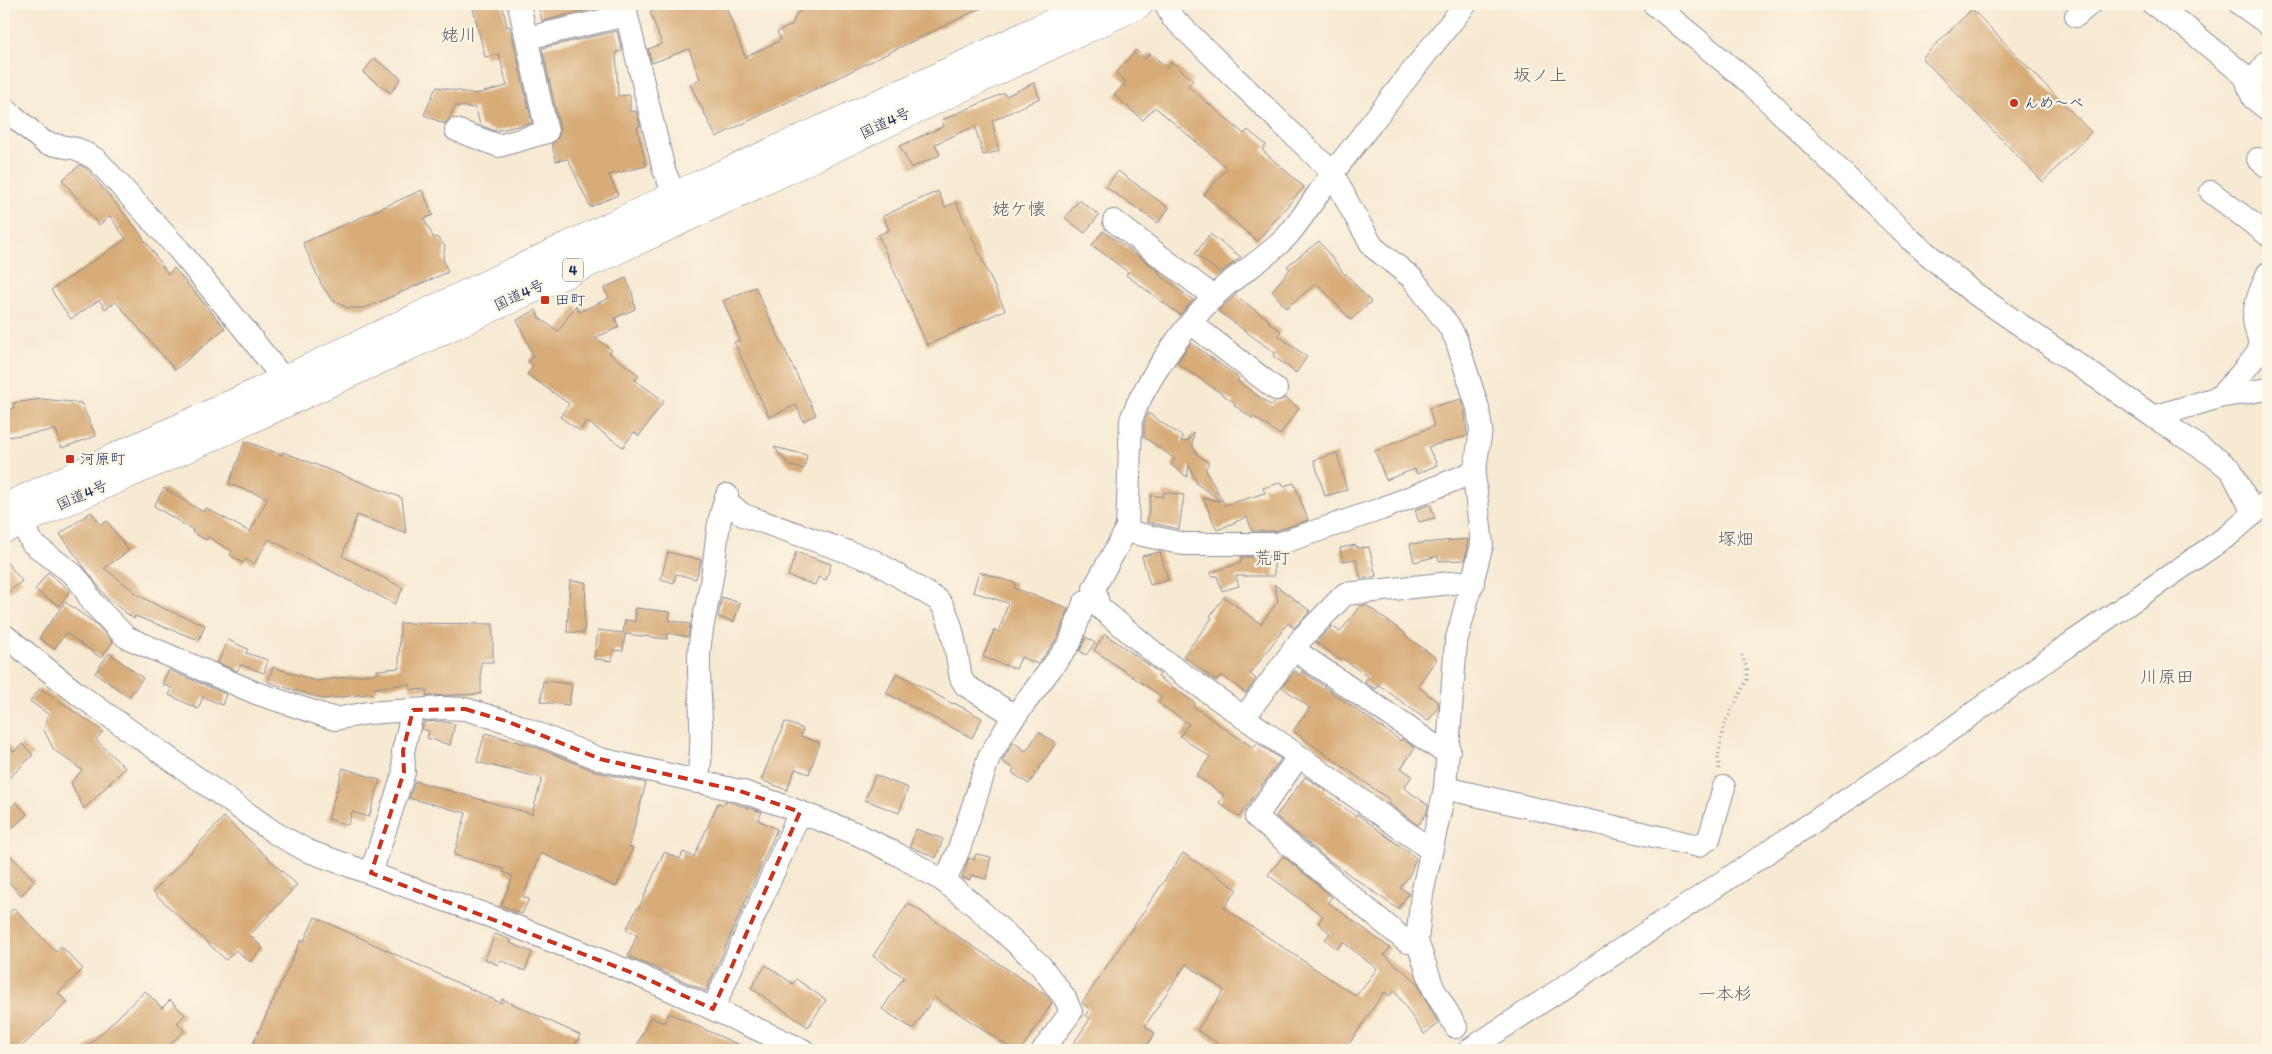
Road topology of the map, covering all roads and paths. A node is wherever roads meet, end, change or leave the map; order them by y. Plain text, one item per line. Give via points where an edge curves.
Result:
1 (519, 4) edge
2 (1092, 4) edge
3 (1139, 4) edge
4 (1166, 4) edge
5 (1466, 4) edge
6 (1654, 4) edge
7 (2153, 4) edge
8 (2240, 4) edge
9 (626, 9) edge
10 (2268, 24) edge
11 (527, 38) junction
12 (2268, 61) edge
13 (2249, 87) junction
14 (4, 108) edge
15 (2268, 110) edge
16 (456, 130) dead end
17 (1333, 173) junction
18 (2211, 192) dead end
19 (680, 207) junction
20 (1114, 221) dead end
21 (2268, 235) edge
22 (2268, 273) edge
23 (1214, 297) junction
24 (1191, 323) junction
25 (284, 380) junction
26 (1276, 389) dead end
27 (2268, 389) edge
28 (2220, 397) junction
29 (2154, 417) junction
30 (1474, 472) junction
31 (2261, 507) edge
32 (10, 519) edge
33 (1126, 531) junction
34 (1473, 584) junction
35 (1096, 596) junction
36 (4, 635) edge
37 (1293, 649) junction
38 (1742, 652) dead end
39 (413, 710) junction
40 (1016, 716) junction
41 (1244, 718) junction
42 (1449, 750) junction
43 (1299, 756) junction
44 (697, 782) junction
45 (1724, 787) joint
46 (1445, 788) junction
47 (800, 812) junction
48 (1431, 850) junction
49 (371, 873) junction
50 (945, 882) junction
51 (1417, 941) junction
52 (713, 1009) junction
53 (1456, 1027) dead end
54 (803, 1050) edge
55 (1043, 1050) edge
56 (1469, 1050) edge

1 - 11 street
2 - 19 highway, 国道4号 / 4 via 927,82
3 - 19 highway, 国道4号 / 4
4 - 17 street via 1172,17
5 - 17 street
6 - 29 street via 1796,125 1944,269
7 - 13 street via 2245,76
8 - 10 street
9 - 11 street
9 - 19 street via 662,161
11 - 16 street via 546,132 499,146
12 - 13 street
13 - 15 street via 2253,98
14 - 25 street via 45,143 85,152 100,163 188,262
17 - 23 street via 1282,242
17 - 30 street via 1373,247 1412,278 1456,339 1469,375 1481,430
18 - 21 street
19 - 25 highway, 国道4号 / 4
19 - 32 highway, 国道4号 / 4 via 210,438
20 - 23 street
22 - 28 street via 2256,302 2254,320 2259,350
23 - 24 street
24 - 26 street
24 - 33 street via 1163,362 1131,420
25 - 32 highway, 国道4号 / 4
27 - 28 street
28 - 29 street
29 - 31 street via 2231,470
30 - 33 street via 1381,509 1278,544 1184,544
30 - 34 street via 1482,545
31 - 56 street via 2229,535 1925,748
32 - 39 street via 32,543 73,574 93,603 132,641 256,693 335,719
33 - 35 street via 1094,588
34 - 37 street via 1452,583 1345,594
34 - 42 street via 1456,642
35 - 40 street via 1084,603 1070,643
35 - 41 street via 1099,607 1163,660
36 - 49 street via 78,694 275,833 308,851
37 - 41 street
37 - 42 street via 1438,748
38 - 45 path via 1747,680 1724,725 1718,758
39 - 44 street via 440,708 474,712 509,722 600,759
39 - 49 street via 403,751 404,772
40 - 44 street via 965,685 948,621 938,600 874,562 743,515 726,497 716,532 712,578 701,626 701,746
40 - 50 street via 989,756
41 - 43 street
42 - 46 street
43 - 48 street
43 - 51 street via 1256,817 1407,942
44 - 47 street via 740,791
45 - 46 street via 1709,839 1698,846
46 - 48 street
47 - 50 street via 857,834
47 - 52 street
48 - 51 street
49 - 52 street via 638,975
50 - 55 street via 1028,952 1065,998 1070,1012
51 - 53 street via 1433,988
52 - 54 street

